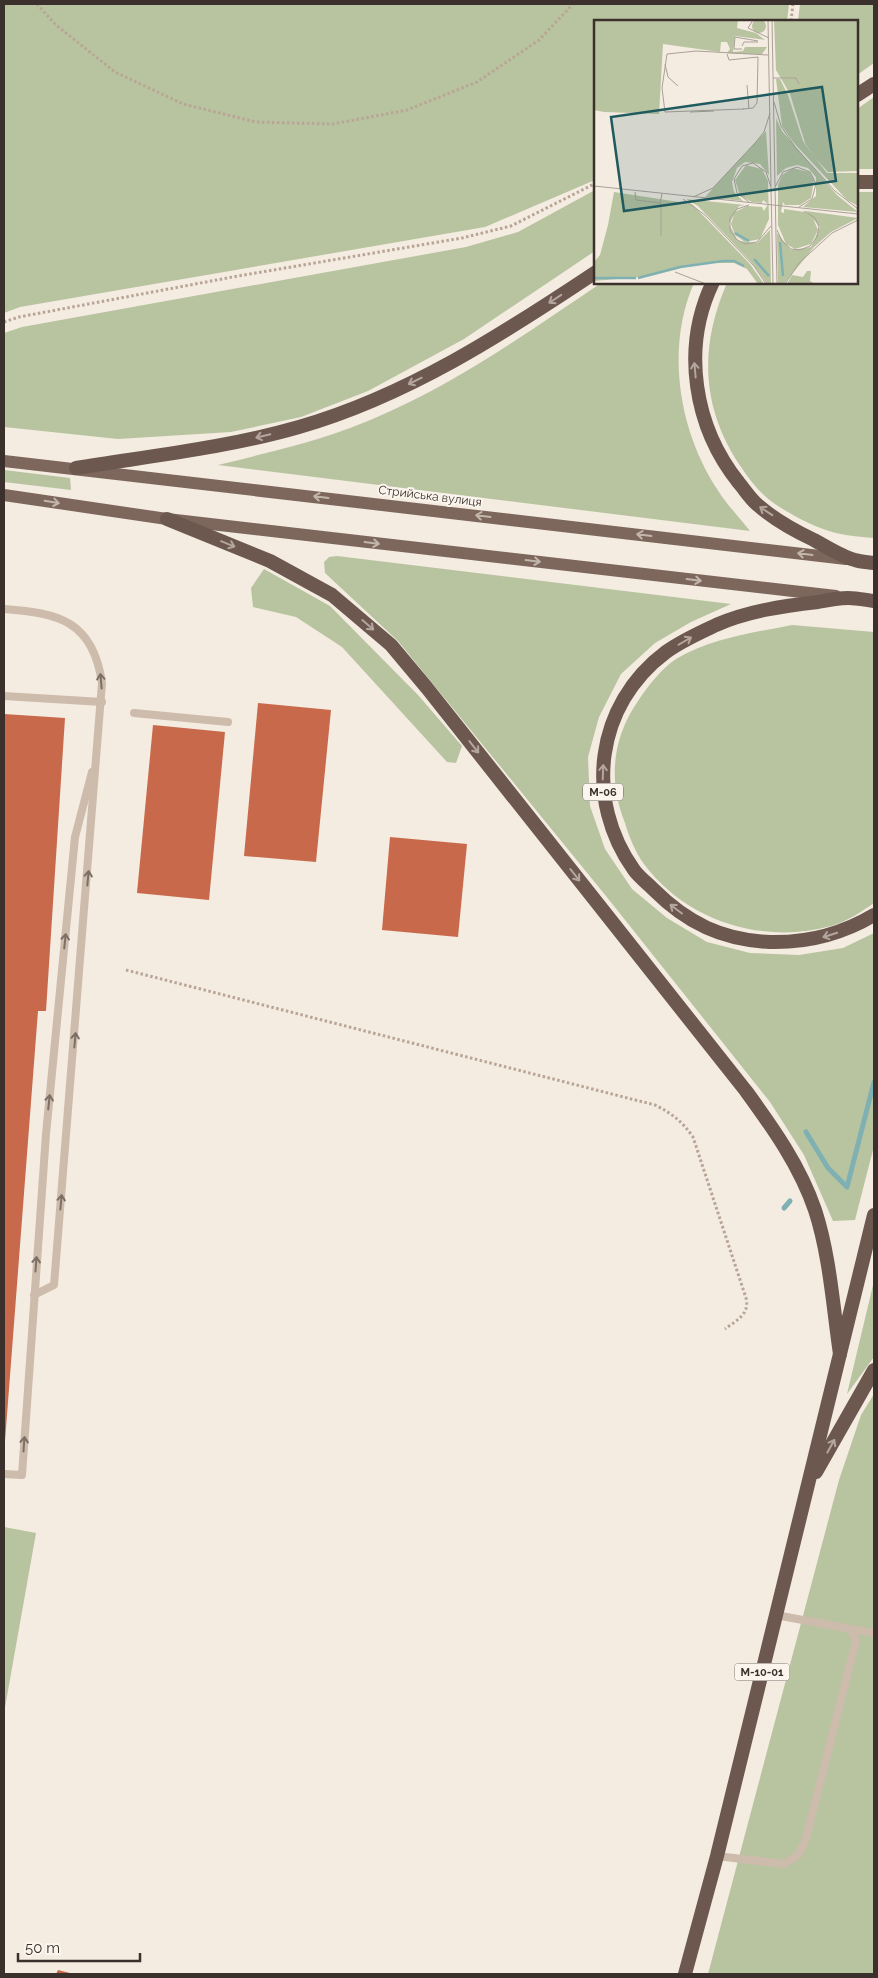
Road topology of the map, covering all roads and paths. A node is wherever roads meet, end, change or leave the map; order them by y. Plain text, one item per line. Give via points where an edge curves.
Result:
1 (37, 4) edge
2 (573, 4) edge
3 (793, 4) edge
4 (791, 20) edge
5 (874, 84) edge
6 (858, 95) edge
7 (858, 182) edge
8 (874, 182) edge
9 (594, 183) edge
10 (594, 273) edge
11 (712, 284) edge
12 (4, 322) edge
13 (4, 461) edge
14 (76, 468) junction
15 (4, 495) edge
16 (167, 519) junction
17 (854, 560) junction
18 (874, 563) edge
19 (848, 598) junction
20 (874, 601) edge
21 (4, 609) edge
22 (4, 696) edge
23 (102, 702) junction
24 (134, 713) dead end
25 (228, 722) dead end
26 (98, 751) junction
27 (874, 915) edge
28 (126, 970) dead end
29 (874, 1215) edge
30 (34, 1295) junction
31 (725, 1329) dead end
32 (840, 1354) junction
33 (874, 1370) edge
34 (4, 1474) edge
35 (807, 1488) junction
36 (776, 1615) junction
37 (851, 1629) junction
38 (874, 1632) edge
39 (717, 1856) junction
40 (685, 1974) edge

1 - 2 path via 56,26 115,72 183,104 256,122 334,124 407,110 477,82 539,40
3 - 4 path
5 - 6 highway
7 - 8 highway
9 - 12 path via 511,226 462,238 219,280
10 -> 14 highway via 510,329 432,373 371,402 299,427 230,443
17 -> 11 highway via 799,532 758,506 727,468 708,432 694,365 696,332
13 - 14 main road, Стрийська вулиця
17 -> 14 main road, Стрийська вулиця
15 -> 16 main road
16 -> 19 main road
16 -> 32 highway via 270,561 332,595 391,645 427,688 746,1090 780,1138 815,1210
17 - 18 highway
19 - 20 highway, М-06
27 -> 19 highway, М-06 via 826,936 791,942 751,941 694,923 635,871 617,841 602,789 608,734 617,710 638,679 666,652 737,616 783,606
23 -> 21 lane via 99,662 90,643 75,627 48,614
22 - 23 lane
23 - 26 lane
24 - 25 lane
30 -> 26 lane via 46,1134 76,837
30 -> 26 lane via 54,1285
28 - 31 path via 654,1104 670,1112 684,1123 693,1137 747,1302 745,1312
29 - 32 highway, М-10-01
34 -> 30 lane via 22,1474
32 - 35 highway, М-10-01
35 -> 33 highway
35 - 36 highway, М-10-01
36 - 37 lane
36 - 39 highway, М-10-01
37 - 38 lane
37 - 39 lane via 856,1641 805,1842 798,1856 784,1864
39 - 40 highway, М-10-01

